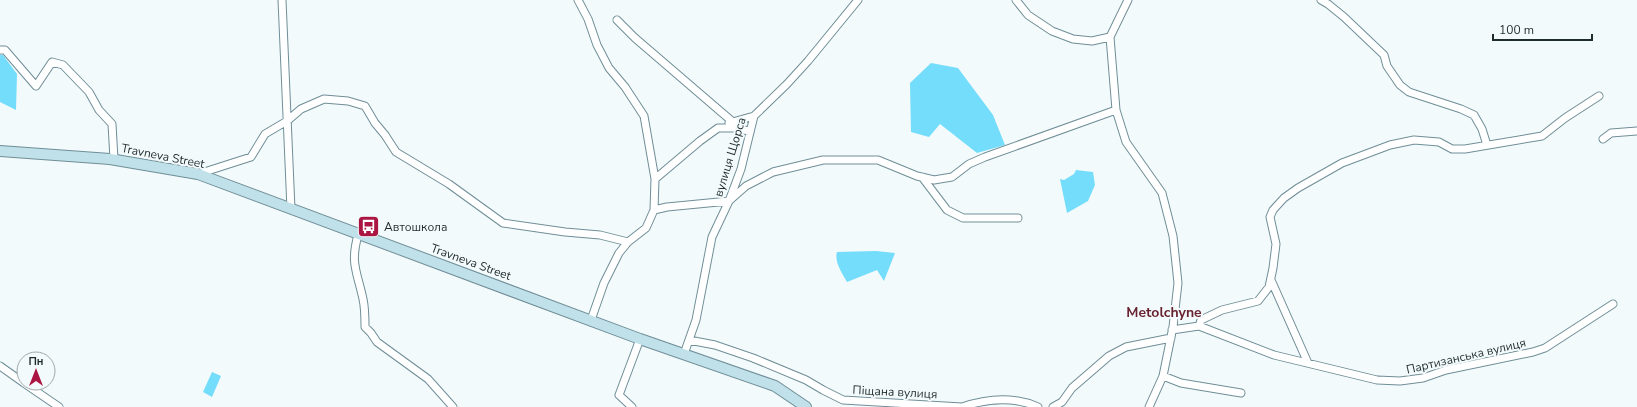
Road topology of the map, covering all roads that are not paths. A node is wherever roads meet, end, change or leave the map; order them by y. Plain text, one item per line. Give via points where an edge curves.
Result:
1 (282, 0) edge
2 (578, 0) edge
3 (858, 0) edge
4 (1016, 0) edge
5 (1128, 0) edge
6 (1321, 0) edge
7 (617, 20) dead end
8 (1110, 37) junction
9 (0, 50) edge
10 (1599, 96) dead end
11 (1116, 110) junction
12 (754, 116) junction
13 (287, 120) junction
14 (734, 123) junction
15 (718, 128) junction
16 (749, 131) junction
17 (1637, 131) edge
18 (1603, 139) dead end
19 (1487, 146) junction
20 (0, 151) edge
21 (114, 160) junction
22 (198, 174) junction
23 (922, 177) junction
24 (655, 179) junction
25 (729, 201) junction
26 (291, 209) junction
27 (654, 210) junction
28 (1018, 218) dead end
29 (358, 235) junction
30 (628, 242) junction
31 (1270, 280) junction
32 (1613, 304) dead end
33 (591, 320) junction
34 (1198, 326) junction
35 (1172, 330) junction
36 (1171, 338) junction
37 (640, 339) junction
38 (689, 340) junction
39 (684, 354) junction
40 (1308, 363) junction
41 (0, 366) edge
42 (1163, 376) junction
43 (16, 377) edge
44 (36, 391) edge
45 (1241, 393) dead end
46 (453, 406) edge
47 (59, 407) edge
48 (632, 407) edge
49 (806, 407) edge
50 (1038, 407) edge
51 (1053, 407) edge
52 (1149, 407) edge

1 - 13 street
2 - 24 street via 609,68 644,116
3 - 12 street, вулиця Щорса via 808,61
4 - 8 street via 1028,15 1052,31 1072,39 1092,41
5 - 8 street
6 - 19 street via 1344,17 1384,55 1387,66 1400,85 1409,92 1474,115
7 - 14 street
8 - 11 street
9 - 21 street via 5,50 36,86 52,62 63,66 89,92 99,110 112,124
10 - 19 street via 1542,136
11 - 23 street via 984,157 969,164 952,177 934,180
11 - 35 street via 1126,142 1162,193 1174,236 1178,283
12 - 14 street
12 - 16 street, вулиця Щорса
13 - 22 street via 266,134 251,157
13 - 26 street
13 - 30 street via 301,109 324,99 348,101 365,106 396,152 449,184 503,222 600,235
14 - 15 street
15 - 16 street
15 - 24 street
16 - 25 street, вулиця Щорса via 741,169
17 - 18 street via 1611,133
19 - 31 street via 1452,149 1439,142 1414,140 1390,145 1342,163 1298,188 1284,198 1270,217 1276,244
20 - 21 street, Travneva Street
21 - 22 street, Travneva Street
22 - 26 street, Travneva Street
23 - 25 street via 878,160 824,160 773,172 746,186
23 - 28 street via 947,210 963,218
24 - 27 street
25 - 27 street
25 - 38 street, вулиця Щорса via 712,237 696,320
26 - 29 street, Travneva Street
27 - 30 street via 646,228
29 - 33 street, Travneva Street
29 - 46 street via 354,264 364,300 365,327 377,342 428,379
30 - 33 street via 619,253 604,283
31 - 34 street via 1269,287 1258,301 1222,310 1201,320
31 - 40 street
32 - 40 street, Партизанська вулиця via 1545,348 1528,354 1446,370 1423,378 1377,380
33 - 37 street, Travneva Street
34 - 35 street
34 - 40 street, Партизанська вулиця via 1274,355
35 - 36 street
36 - 42 street
36 - 51 street via 1126,347 1109,356 1072,388 1062,402
37 - 39 street, Travneva Street
37 - 48 street via 619,395
38 - 39 street, вулиця Щорса
38 - 50 street, Піщана вулиця via 748,356 806,380 843,400 962,407 978,402 1009,399
39 - 49 street, Travneva Street via 775,386
41 - 43 street
42 - 45 street via 1181,383
42 - 52 street
44 - 47 street

